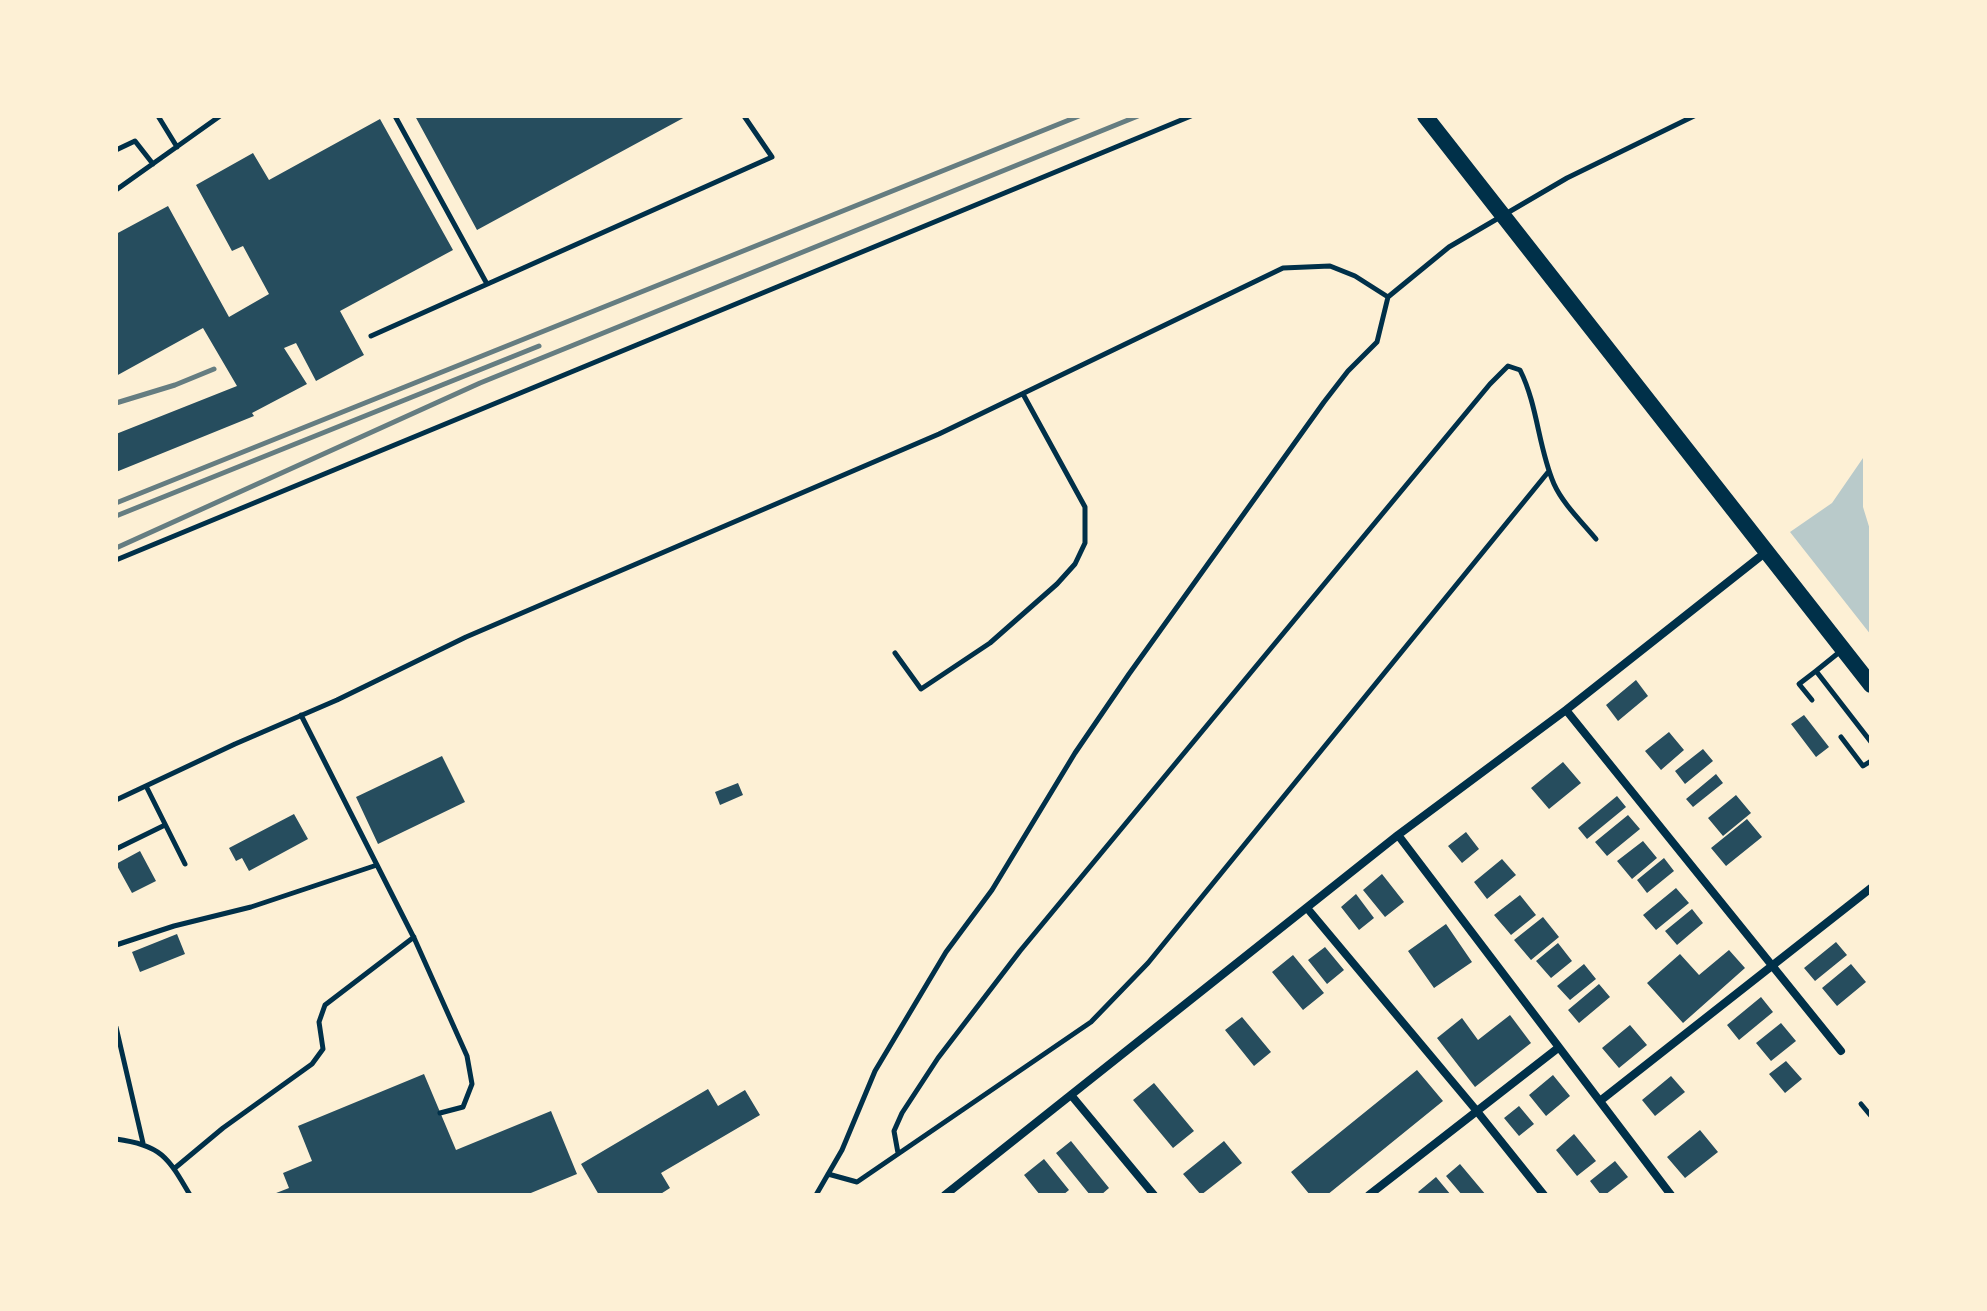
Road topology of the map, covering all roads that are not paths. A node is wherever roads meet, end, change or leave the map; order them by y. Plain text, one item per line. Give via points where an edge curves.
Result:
1 (158, 116) edge
2 (220, 116) edge
3 (395, 116) edge
4 (744, 116) edge
5 (1191, 116) edge
6 (1425, 116) edge
7 (1694, 116) edge
8 (177, 147) junction
9 (116, 150) edge
10 (153, 164) junction
11 (116, 190) edge
12 (487, 284) junction
13 (1388, 297) junction
14 (371, 336) dead end
15 (1023, 394) junction
16 (1549, 470) junction
17 (1596, 539) dead end
18 (1766, 552) junction
19 (116, 560) edge
20 (1843, 650) junction
21 (895, 653) dead end
22 (1816, 671) junction
23 (1871, 685) edge
24 (1812, 700) dead end
25 (1566, 710) junction
26 (301, 715) junction
27 (1841, 737) dead end
28 (1871, 742) edge
29 (1871, 761) edge
30 (146, 786) junction
31 (116, 800) edge
32 (165, 825) junction
33 (1398, 835) junction
34 (116, 849) edge
35 (185, 864) dead end
36 (377, 865) junction
37 (1871, 888) edge
38 (1307, 908) junction
39 (414, 937) junction
40 (116, 945) edge
41 (1772, 966) junction
42 (116, 1027) edge
43 (1558, 1048) junction
44 (1841, 1051) dead end
45 (1071, 1095) junction
46 (1600, 1101) junction
47 (1861, 1104) dead end
48 (1476, 1110) junction
49 (440, 1113) dead end
50 (1871, 1116) edge
51 (116, 1139) edge
52 (143, 1143) junction
53 (898, 1153) junction
54 (175, 1168) junction
55 (828, 1174) junction
56 (190, 1195) edge
57 (816, 1195) edge
58 (945, 1195) edge
59 (1154, 1195) edge
60 (1369, 1195) edge
61 (1544, 1195) edge
62 (1671, 1195) edge

1 - 8 lane
2 - 8 lane
3 - 12 lane
4 - 12 lane via 772,157
5 - 19 lane
6 - 18 main road
7 - 13 lane via 1567,178 1449,247
8 - 10 lane
9 - 10 lane via 135,141
10 - 11 lane
12 - 14 lane
13 - 15 lane via 1330,266 1283,268
13 - 55 lane via 1377,342 1324,402 1129,674 992,890 946,952 875,1071
15 - 21 lane via 1085,507 1080,554 1057,584 990,643 921,689
15 - 26 lane via 466,637
16 - 17 lane via 1555,487
16 - 53 lane via 1148,963 1091,1022
16 - 53 lane via 1529,389 1520,370 1508,366 1020,951 902,1113 894,1131
18 - 20 main road
18 - 25 street
20 - 22 lane
20 - 23 main road
22 - 24 lane via 1799,684
22 - 28 lane
25 - 33 street
25 - 41 street
26 - 30 lane
26 - 36 lane
27 - 29 lane via 1863,766
30 - 31 lane
30 - 32 lane
32 - 34 lane
32 - 35 lane
33 - 38 street
33 - 43 street
36 - 39 lane
36 - 40 lane
37 - 41 street
38 - 45 street
38 - 48 street
39 - 49 lane via 467,1056 472,1084 463,1107
39 - 54 lane via 325,1005 319,1022 323,1049 312,1064
41 - 44 street
41 - 46 street
42 - 52 lane
43 - 46 street
43 - 48 street
45 - 58 street
45 - 59 street
46 - 62 street
47 - 50 lane
48 - 60 street
48 - 61 street
51 - 52 lane
52 - 54 lane
53 - 55 lane via 857,1182
54 - 56 lane
55 - 57 lane

